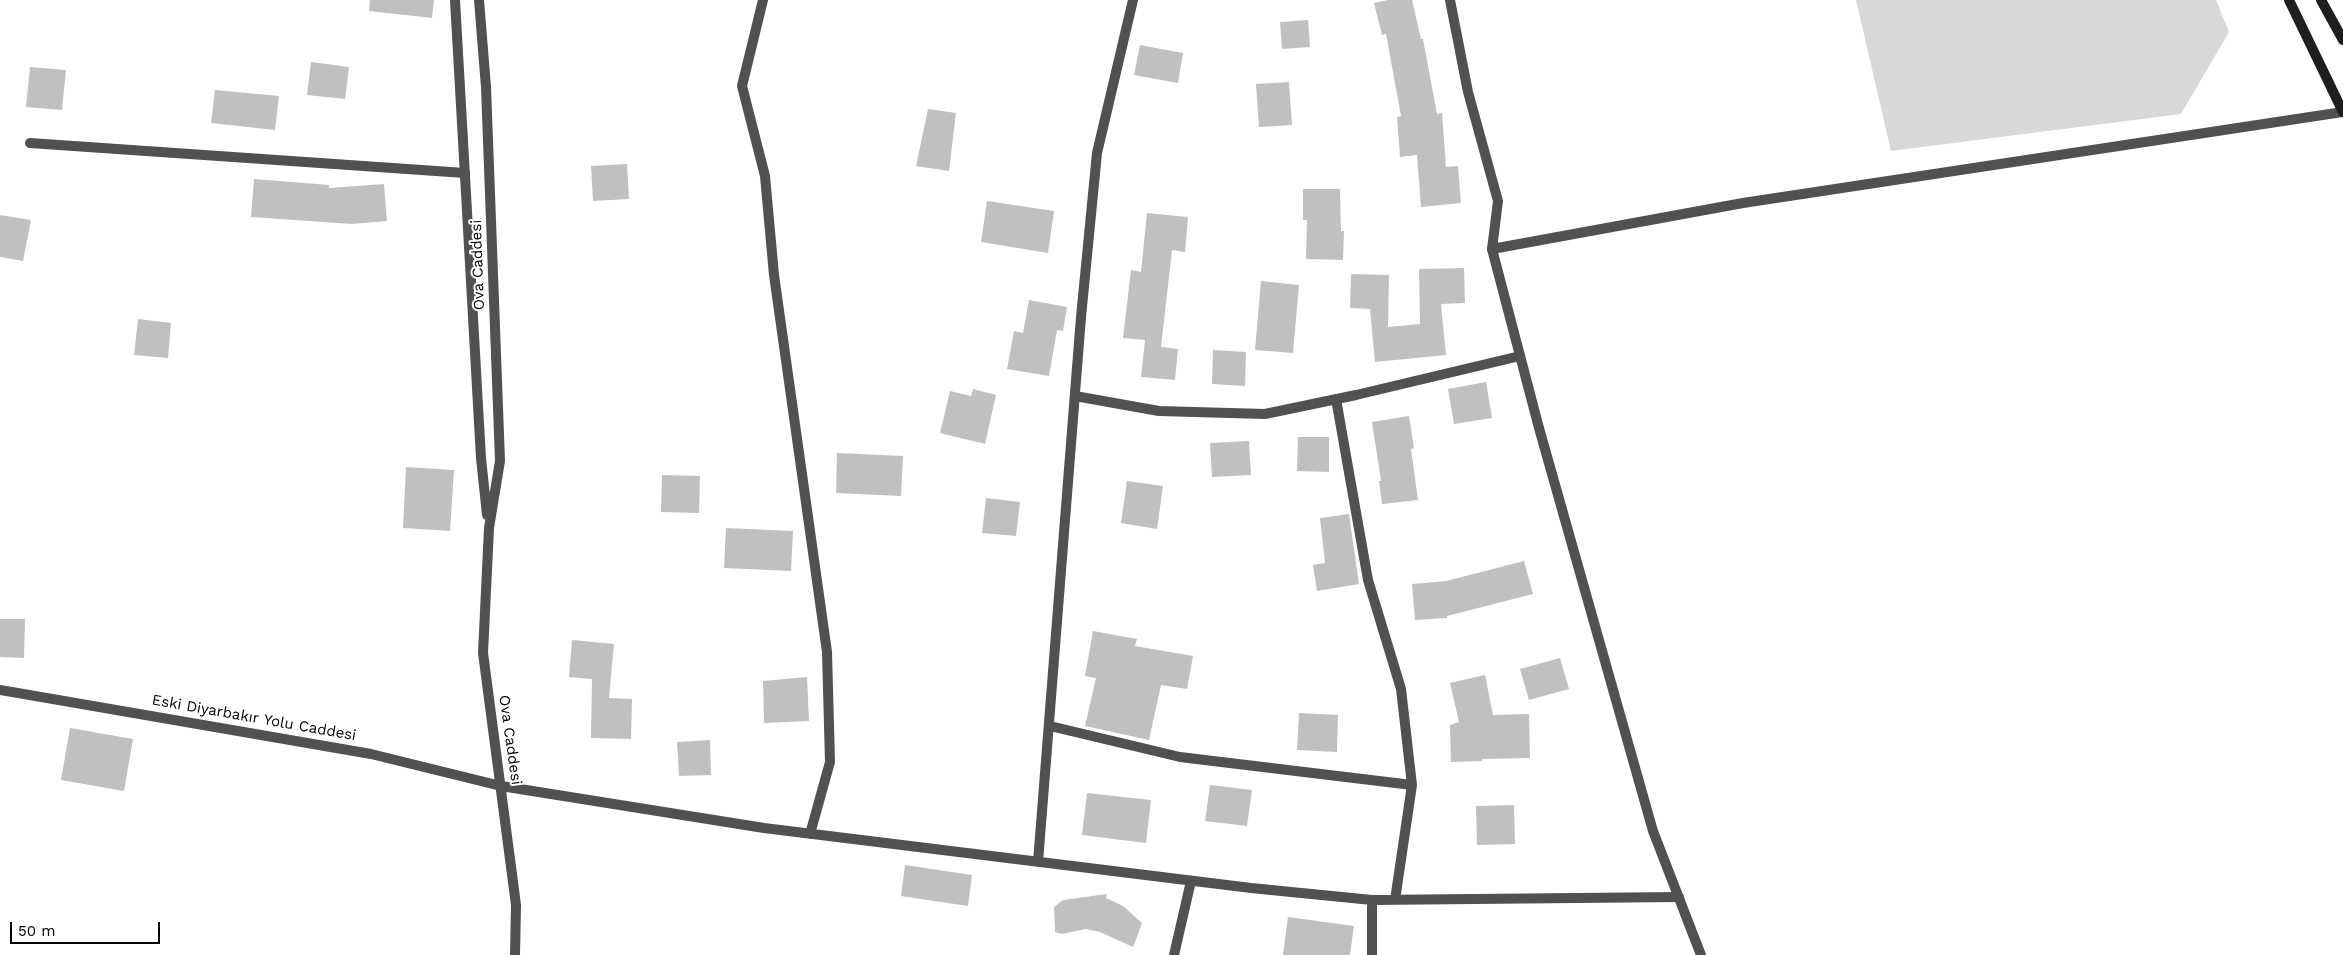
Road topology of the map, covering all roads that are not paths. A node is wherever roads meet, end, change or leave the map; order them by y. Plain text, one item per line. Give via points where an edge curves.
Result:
1 (455, 0) edge
2 (479, 0) edge
3 (763, 0) edge
4 (1133, 0) edge
5 (1450, 0) edge
6 (2289, 0) edge
7 (2321, 0) edge
8 (2343, 40) edge
9 (2343, 112) edge
10 (30, 143) dead end
11 (465, 173) junction
12 (1492, 249) junction
13 (1520, 356) junction
14 (1075, 396) junction
15 (1336, 399) junction
16 (489, 528) junction
17 (0, 690) edge
18 (1050, 726) junction
19 (1412, 785) junction
20 (500, 786) junction
21 (810, 834) junction
22 (1038, 862) junction
23 (1191, 881) junction
24 (1679, 897) junction
25 (1372, 900) junction
26 (1395, 900) junction
27 (515, 955) edge
28 (1174, 955) edge
29 (1372, 955) edge
30 (1701, 955) edge

1 - 11 street, Ova Caddesi
2 - 16 street, Ova Caddesi via 486,87 500,461
3 - 21 street via 742,86 765,176 774,275 827,652 830,762
4 - 14 street via 1097,153
5 - 12 street via 1468,92 1498,200
6 - 9 main road
7 - 8 main road
9 - 12 street via 1743,203
10 - 11 street
11 - 16 street, Ova Caddesi via 480,458
12 - 13 street
13 - 15 street
13 - 24 street via 1653,831
14 - 15 street via 1159,411 1264,414
14 - 18 street
15 - 19 street via 1368,580 1401,689
16 - 20 street, Ova Caddesi via 483,653
17 - 20 street, Eski Diyarbakır Yolu Caddesi via 371,754
18 - 19 street via 1180,757
18 - 22 street
19 - 26 street
20 - 21 street, Eski Diyarbakır Yolu Caddesi
20 - 27 street, Ova Caddesi via 516,905
21 - 22 street, Eski Diyarbakır Yolu Caddesi
22 - 23 street, Eski Diyarbakır Yolu Caddesi
23 - 25 street, Eski Diyarbakır Yolu Caddesi
23 - 28 street
24 - 26 street, Eski Diyarbakır Yolu Caddesi
24 - 30 street
25 - 26 street, Eski Diyarbakır Yolu Caddesi
25 - 29 street

